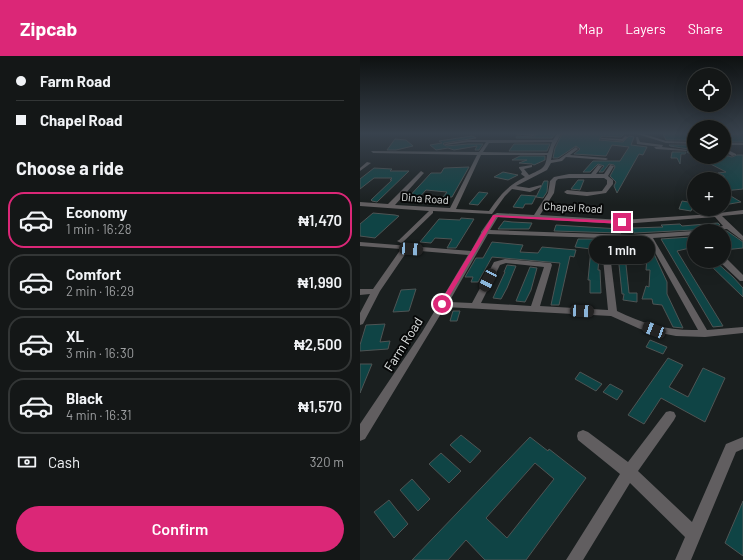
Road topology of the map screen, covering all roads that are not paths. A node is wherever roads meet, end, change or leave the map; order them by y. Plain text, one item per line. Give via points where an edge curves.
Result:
1 (478, 158) edge
2 (550, 158) edge
3 (562, 158) edge
4 (591, 158) edge
5 (606, 159) dead end
6 (550, 162) junction
7 (369, 163) dead end
8 (530, 166) dead end
9 (600, 166) dead end
10 (612, 166) dead end
11 (360, 170) edge
12 (421, 173) dead end
13 (593, 175) junction
14 (605, 176) junction
15 (529, 177) junction
16 (539, 186) dead end
17 (511, 187) junction
18 (568, 192) dead end
19 (360, 204) edge
20 (390, 206) junction
21 (360, 208) edge
22 (743, 208) edge
23 (452, 210) junction
24 (731, 210) edge
25 (431, 212) junction
26 (731, 212) edge
27 (743, 212) edge
28 (537, 215) junction
29 (687, 215) edge
30 (492, 216) junction
31 (695, 216) edge
32 (719, 216) edge
33 (726, 224) edge
34 (731, 229) edge
35 (687, 233) edge
36 (604, 236) junction
37 (649, 236) junction
38 (743, 239) edge
39 (360, 244) edge
40 (404, 245) junction
41 (472, 253) junction
42 (731, 268) edge
43 (743, 279) edge
44 (376, 291) junction
45 (360, 292) edge
46 (442, 304) junction
47 (475, 306) junction
48 (535, 309) junction
49 (613, 313) junction
50 (360, 322) edge
51 (743, 330) edge
52 (705, 334) junction
53 (670, 416) dead end
54 (360, 435) edge
55 (583, 436) dead end
56 (743, 443) edge
57 (629, 472) junction
58 (694, 535) junction
59 (574, 560) edge
60 (683, 560) edge

1 - 23 street
2 - 6 street
3 - 6 street
4 - 5 street
6 - 15 street via 545,169
7 - 11 street
8 - 15 street via 521,168
9 - 13 street
10 - 14 street
12 - 20 street
13 - 14 street
13 - 28 street via 556,178 551,193
14 - 18 street via 610,180 610,184 604,192
15 - 17 street
16 - 17 street via 530,190
17 - 30 street, Farm Road via 503,195
19 - 20 street, Dina Road
20 - 23 street, Dina Road
21 - 25 street, Dina Road
22 - 24 street, Chapel Road
23 - 30 street, Dina Road
25 - 30 street, Dina Road
25 - 40 street
26 - 27 street, Chapel Road
28 - 29 street, Chapel Road via 637,219
28 - 30 street, Chapel Road
30 - 31 street, Chapel Road via 622,222 668,221
30 - 36 street
30 - 41 street, Farm Road
32 - 33 street
34 - 38 street
35 - 37 street
36 - 37 street
36 - 49 street
37 - 52 street
39 - 40 street
40 - 41 street
40 - 44 street
41 - 46 street, Farm Road
42 - 43 street
44 - 45 street
44 - 50 street
46 - 47 street
46 - 54 street, Farm Road
47 - 48 street
47 - 48 street via 495,266 505,261 548,265
48 - 49 street
49 - 52 street via 624,320 670,333
51 - 52 street
53 - 57 street
55 - 57 street
56 - 58 street via 731,448
57 - 58 street
57 - 59 street
58 - 60 street

